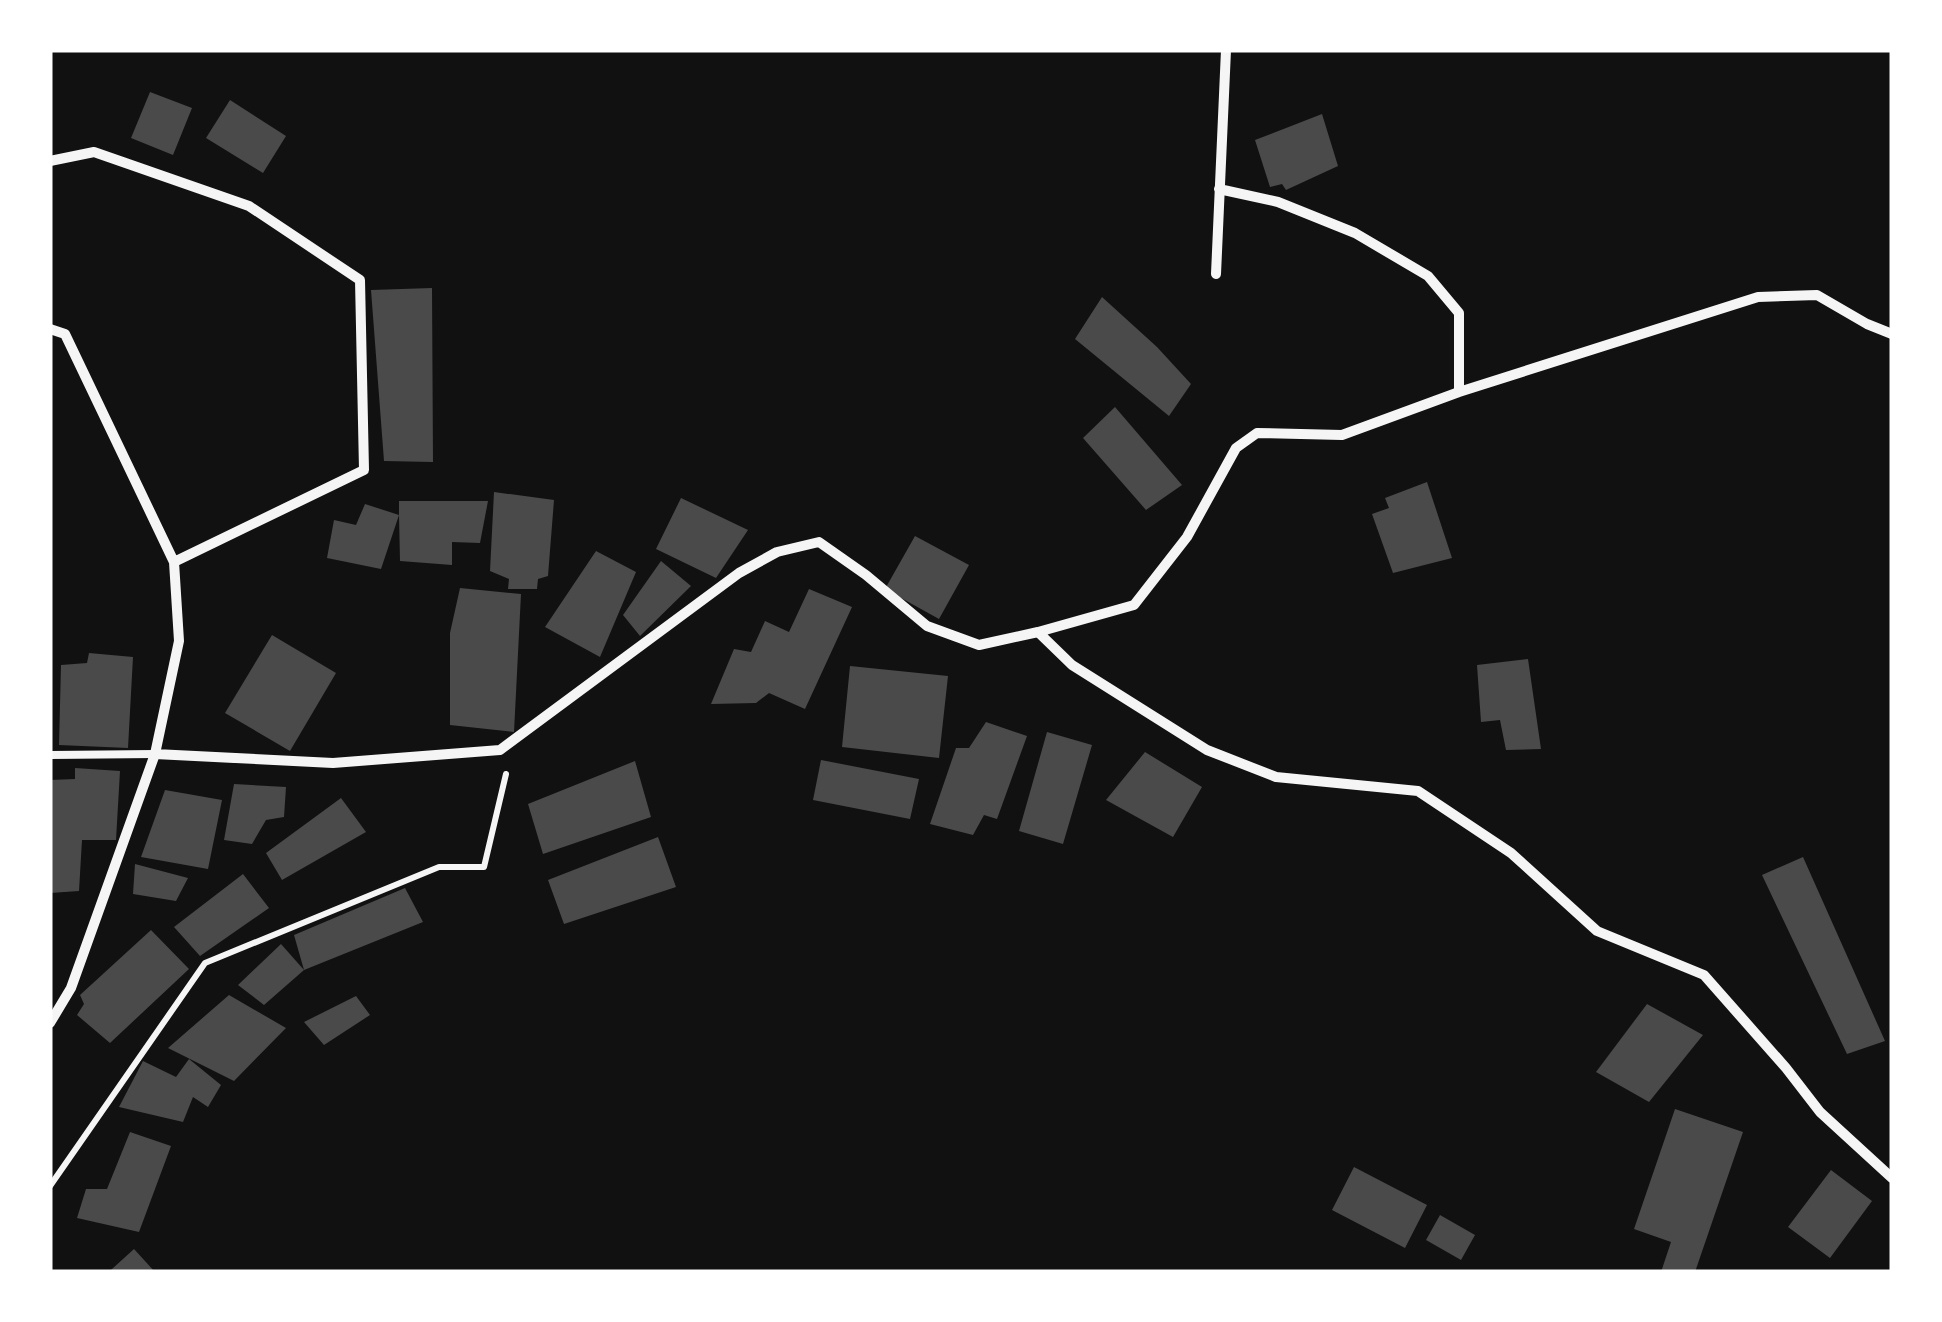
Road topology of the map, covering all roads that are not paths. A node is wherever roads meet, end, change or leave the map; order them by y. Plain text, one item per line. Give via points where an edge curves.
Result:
1 (1226, 50) edge
2 (50, 161) edge
3 (1220, 189) junction
4 (1216, 274) dead end
5 (50, 328) edge
6 (1892, 334) edge
7 (1460, 392) junction
8 (174, 562) junction
9 (1038, 632) junction
10 (155, 754) junction
11 (50, 755) edge
12 (50, 1023) edge
13 (1892, 1178) edge

1 - 3 street
2 - 8 street via 94,152 249,206 360,280 364,470
3 - 4 street
3 - 7 street via 1278,202 1355,233 1428,276 1460,313
5 - 8 street via 65,334
6 - 7 street via 1817,295 1758,296
7 - 9 street via 1342,435 1256,433 1236,448 1188,537 1134,605
8 - 10 street via 179,641
9 - 10 street via 980,645 927,626 819,542 777,552 739,573 500,750 333,763
9 - 13 street via 1072,665 1207,750 1276,776 1418,791 1511,853 1597,930 1704,975 1820,1112
10 - 11 lane
10 - 12 street via 72,988

